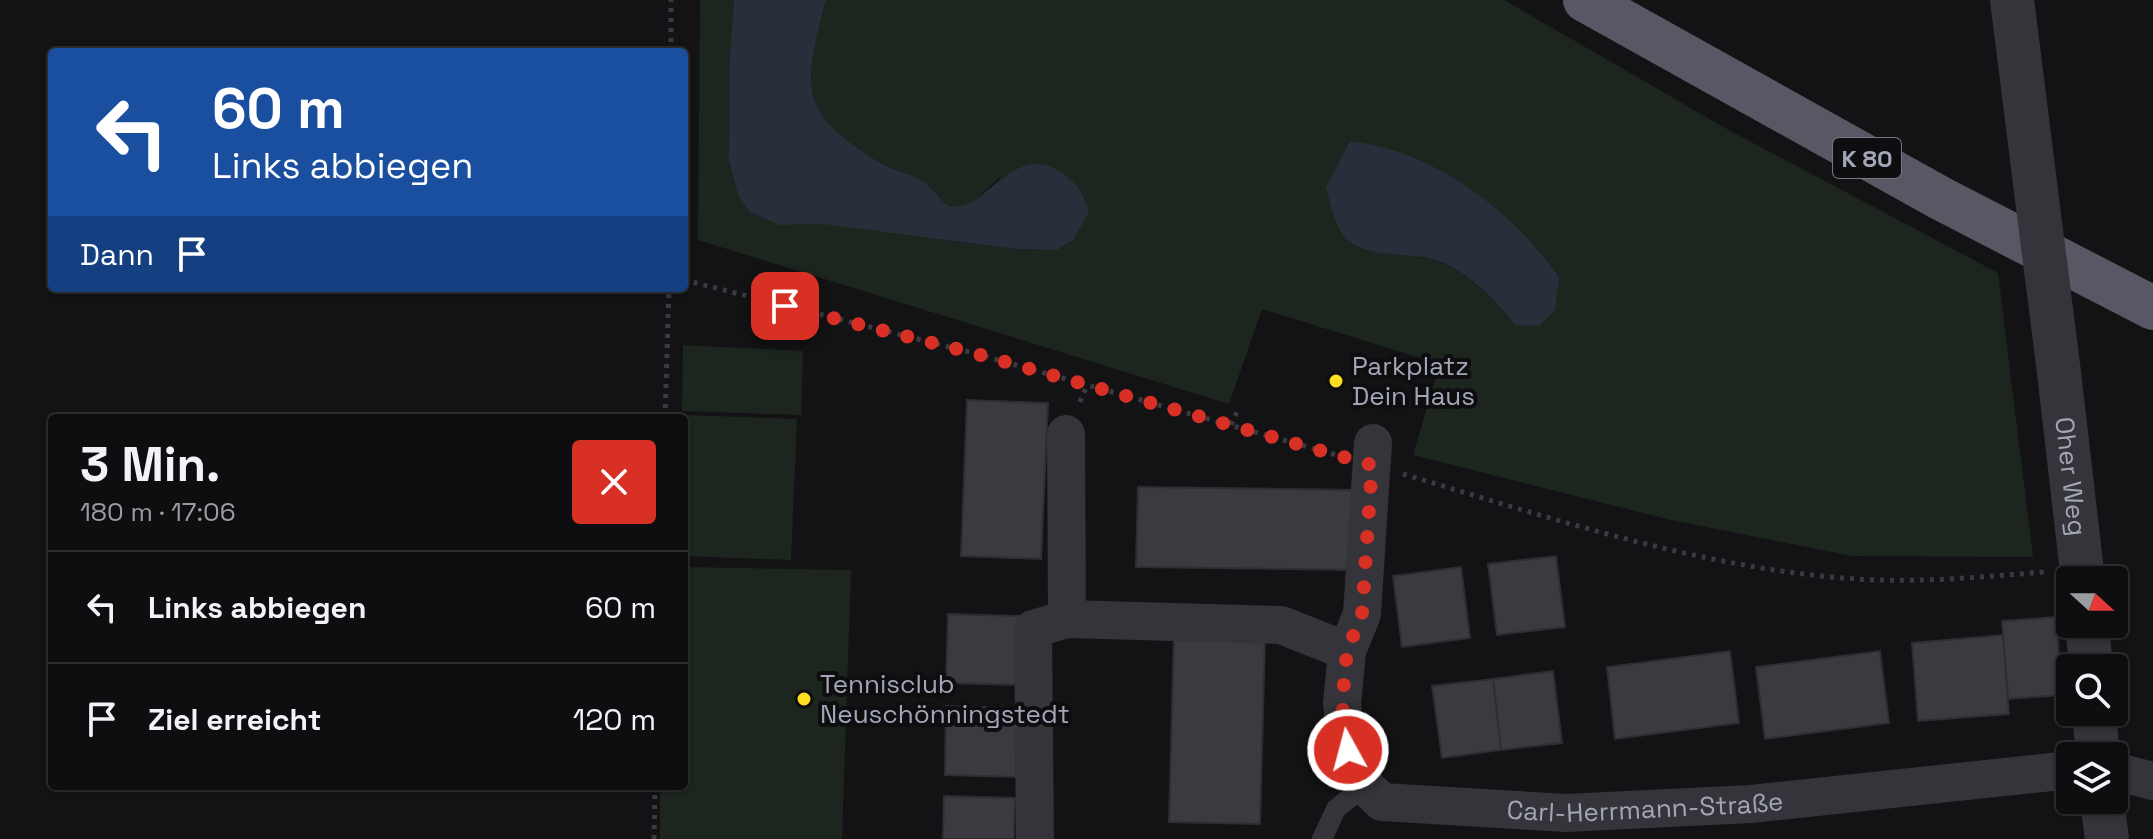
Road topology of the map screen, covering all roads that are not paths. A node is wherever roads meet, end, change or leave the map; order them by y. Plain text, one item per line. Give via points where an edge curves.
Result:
1 (1585, 0) edge
2 (2012, 0) edge
3 (2153, 308) edge
4 (1066, 434) dead end
5 (1372, 454) road end
6 (2082, 566) edge
7 (1067, 619) junction
8 (1347, 651) junction
9 (2056, 771) edge
10 (2128, 775) edge
11 (2153, 781) edge
12 (1364, 786) junction
13 (2104, 814) edge
14 (1035, 839) edge
15 (1322, 839) edge
16 (2107, 839) edge

1 - 3 highway, K 80 via 1926,191
2 - 6 street, Oher Weg, bridge
4 - 7 street
5 - 8 street via 1362,614
7 - 8 street via 1281,625
7 - 14 street via 1033,629
8 - 12 street via 1344,718 1351,773
9 - 12 street, Carl-Herrmann-Straße via 1751,804 1566,813 1382,802
10 - 11 street
12 - 15 lane via 1336,809
13 - 16 street

